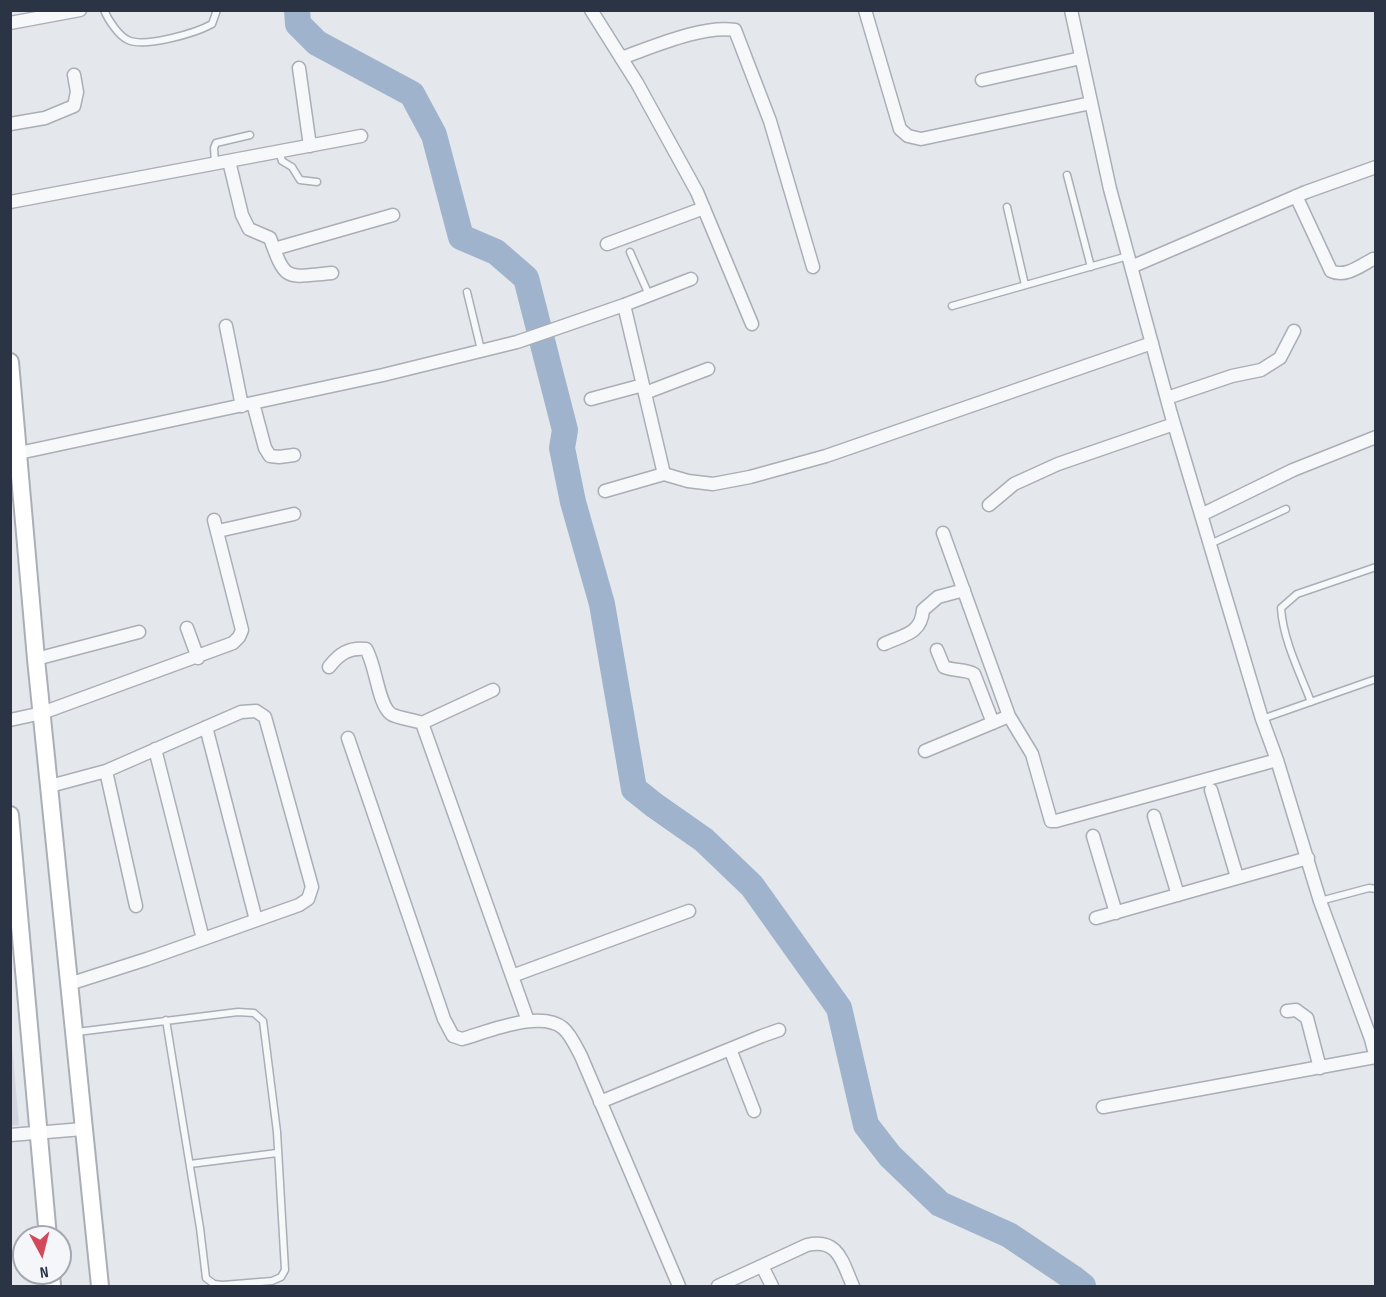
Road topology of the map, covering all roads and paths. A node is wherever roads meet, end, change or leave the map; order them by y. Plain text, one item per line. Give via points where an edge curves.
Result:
1 (80, 10) edge
2 (104, 10) edge
3 (217, 10) edge
4 (591, 10) edge
5 (865, 10) edge
6 (1071, 10) edge
7 (10, 23) edge
8 (621, 58) junction
9 (1081, 58) junction
10 (299, 68) dead end
11 (74, 75) dead end
12 (981, 80) dead end
13 (1091, 103) junction
14 (10, 124) edge
15 (250, 135) dead end
16 (362, 136) dead end
17 (310, 146) junction
18 (279, 152) junction
19 (229, 161) junction
20 (215, 164) junction
21 (1376, 167) edge
22 (1066, 175) dead end
23 (317, 182) dead end
24 (1296, 196) junction
25 (10, 202) edge
26 (1007, 207) dead end
27 (704, 208) junction
28 (393, 215) dead end
29 (607, 244) dead end
30 (274, 249) junction
31 (630, 252) dead end
32 (1373, 259) dead end
33 (1130, 262) junction
34 (813, 267) dead end
35 (1091, 267) junction
36 (332, 273) dead end
37 (691, 279) dead end
38 (1025, 285) junction
39 (467, 292) dead end
40 (649, 295) junction
41 (624, 305) junction
42 (952, 306) dead end
43 (752, 324) dead end
44 (226, 326) dead end
45 (1294, 331) dead end
46 (1152, 343) junction
47 (481, 350) junction
48 (10, 362) edge
49 (708, 369) dead end
50 (644, 389) junction
51 (1167, 398) junction
52 (591, 399) dead end
53 (247, 405) junction
54 (1174, 424) junction
55 (1376, 437) edge
56 (19, 453) junction
57 (294, 455) dead end
58 (664, 474) junction
59 (605, 491) dead end
60 (989, 505) dead end
61 (1286, 509) dead end
62 (294, 514) dead end
63 (1201, 514) junction
64 (943, 533) dead end
65 (1210, 545) junction
66 (1376, 567) edge
67 (964, 590) junction
68 (187, 628) dead end
69 (139, 632) dead end
70 (884, 644) dead end
71 (937, 650) dead end
72 (36, 658) junction
73 (198, 658) junction
74 (329, 667) dead end
75 (1376, 679) edge
76 (493, 690) dead end
77 (1311, 702) junction
78 (42, 713) junction
79 (1009, 716) junction
80 (1262, 719) junction
81 (10, 720) edge
82 (423, 723) junction
83 (993, 723) junction
84 (206, 728) junction
85 (348, 738) dead end
86 (155, 750) junction
87 (925, 751) dead end
88 (1277, 760) junction
89 (106, 771) junction
90 (50, 786) junction
91 (1211, 790) dead end
92 (10, 815) edge
93 (1154, 816) dead end
94 (1093, 836) dead end
95 (1308, 858) junction
96 (1237, 877) junction
97 (1376, 889) edge
98 (1178, 894) junction
99 (1320, 901) junction
100 (135, 906) dead end
101 (689, 911) dead end
102 (1116, 913) junction
103 (1095, 918) dead end
104 (256, 920) junction
105 (203, 939) junction
106 (512, 976) junction
107 (69, 984) junction
108 (1287, 1011) dead end
109 (166, 1020) junction
110 (528, 1021) junction
111 (779, 1030) dead end
112 (74, 1033) junction
113 (730, 1049) junction
114 (1375, 1057) edge
115 (1320, 1068) junction
116 (600, 1102) junction
117 (1103, 1107) dead end
118 (754, 1111) dead end
119 (83, 1129) junction
120 (39, 1133) junction
121 (10, 1135) edge
122 (277, 1153) junction
123 (190, 1164) junction
124 (47, 1225) edge
125 (762, 1266) junction
126 (100, 1287) edge
127 (679, 1287) edge
128 (718, 1287) edge
129 (772, 1287) edge
130 (854, 1287) edge

1 - 7 street
2 - 3 lane via 127,39 137,43 199,32 212,24
4 - 8 street
5 - 13 street via 892,106 900,129 908,136 921,139
6 - 9 street
8 - 27 street
8 - 34 street via 702,31 735,30 770,121
9 - 12 street
9 - 13 street
10 - 17 street
11 - 14 street via 74,106 45,118
13 - 33 street
15 - 20 lane via 216,143
16 - 17 street
17 - 18 street
18 - 19 street
18 - 23 lane via 300,180
19 - 20 street
19 - 30 street via 249,229 270,238
20 - 25 street
21 - 24 street
22 - 35 lane
24 - 32 street via 1331,271 1350,272
24 - 33 street
26 - 38 lane
27 - 29 street
27 - 43 street
28 - 30 street
30 - 36 street via 287,274
31 - 40 lane
33 - 35 lane
33 - 46 street
35 - 38 lane
37 - 40 street
38 - 42 lane
39 - 47 lane
40 - 41 street
41 - 47 street via 517,342
41 - 50 street
44 - 53 street
45 - 51 street via 1280,358 1261,370
46 - 51 street
46 - 58 street via 826,456 750,477 713,484
47 - 53 street
48 - 56 street
49 - 50 street
50 - 52 street
50 - 58 street
51 - 54 street
53 - 56 street
53 - 57 street via 270,456
54 - 60 street via 1058,464 1014,484
54 - 63 street
55 - 63 street via 1293,470
56 - 72 street
58 - 59 street
61 - 65 lane
62 - 73 street via 216,525 242,630 233,644
63 - 65 street
64 - 67 street
65 - 80 street
66 - 77 lane via 1297,594 1281,608
67 - 70 street via 938,597 923,610 922,622 916,629
67 - 79 street
68 - 73 street
69 - 72 street
71 - 83 street via 944,667 974,674
72 - 78 street
73 - 78 street
74 - 82 street via 345,651 366,649 386,709 393,715
75 - 77 lane
76 - 82 street
77 - 80 lane
78 - 81 street
78 - 90 street
79 - 83 street
79 - 88 street via 1032,754 1053,822
80 - 88 street
82 - 106 street
83 - 87 street
84 - 86 street
84 - 104 street
84 - 104 street via 241,712 256,711 265,717 312,887 305,902
85 - 110 street via 453,1036 462,1039
86 - 89 street
86 - 105 street
88 - 95 street
89 - 90 street
89 - 100 street
90 - 107 street
91 - 96 street
92 - 120 street
93 - 98 street
94 - 102 street
95 - 96 street
95 - 99 street
96 - 98 street
97 - 99 lane
98 - 102 street
99 - 114 street
101 - 106 street
102 - 103 street
104 - 105 street
105 - 107 street
106 - 110 street
107 - 112 street
108 - 115 street via 1296,1010 1307,1018
109 - 112 lane
109 - 122 lane via 238,1012 261,1017
109 - 123 lane
110 - 116 street via 551,1022 563,1028 581,1056
111 - 113 street
112 - 119 street
113 - 116 street
113 - 118 street
114 - 115 street
115 - 117 street
116 - 127 street
119 - 120 street
119 - 126 street
120 - 121 street
120 - 124 street
122 - 123 lane
122 - 123 lane via 285,1270 272,1281 222,1285 206,1278
125 - 128 street
125 - 129 street
125 - 130 street via 807,1245 825,1243 835,1251

